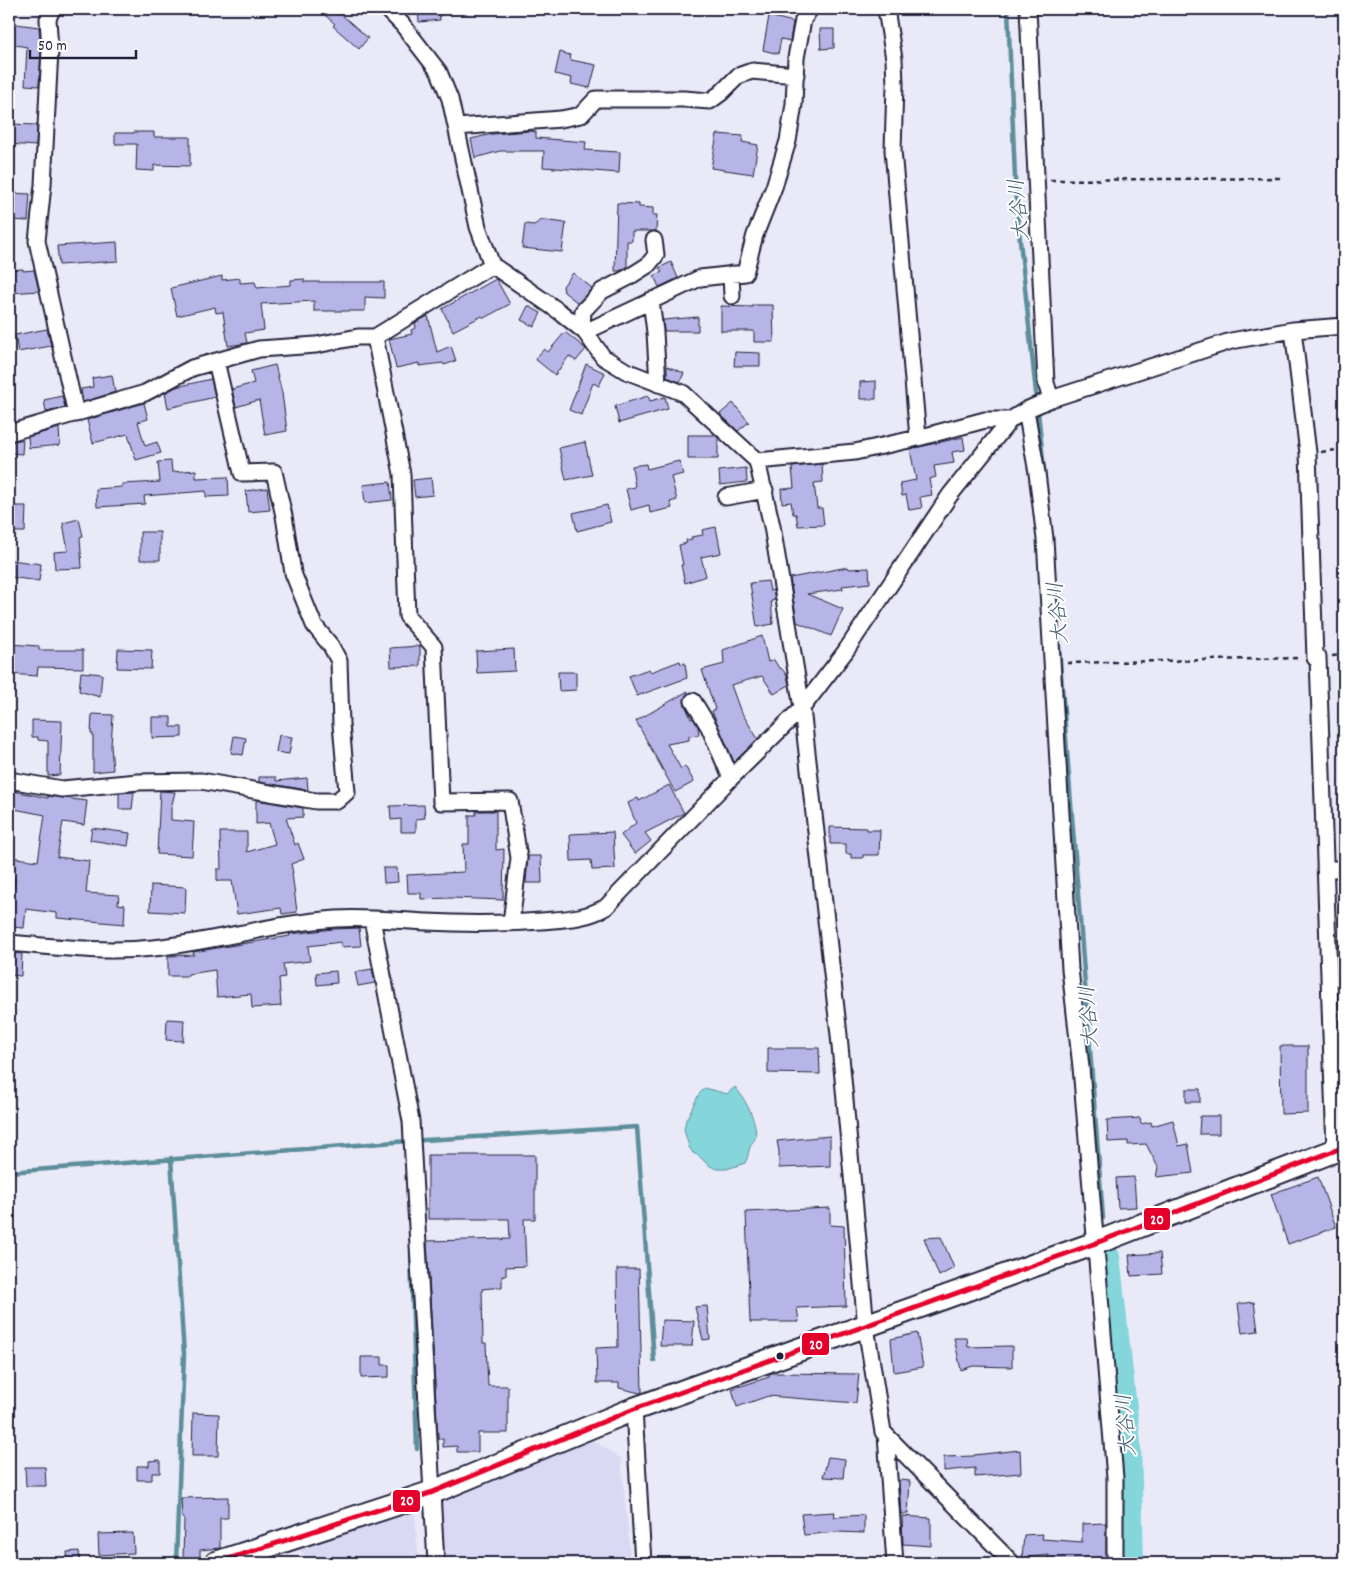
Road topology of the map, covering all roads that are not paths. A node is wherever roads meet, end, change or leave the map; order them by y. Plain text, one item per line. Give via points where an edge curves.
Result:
1 (52, 9) edge
2 (387, 9) edge
3 (810, 9) edge
4 (886, 9) edge
5 (1028, 9) edge
6 (796, 75) junction
7 (457, 127) junction
8 (654, 240) dead end
9 (492, 265) junction
10 (731, 274) junction
11 (732, 296) dead end
12 (651, 300) junction
13 (1344, 326) edge
14 (584, 330) junction
15 (1293, 330) junction
16 (376, 337) junction
17 (216, 361) junction
18 (658, 384) junction
19 (1051, 399) junction
20 (1026, 410) junction
21 (76, 414) junction
22 (1010, 420) junction
23 (9, 433) edge
24 (918, 438) junction
25 (757, 461) junction
26 (765, 490) junction
27 (726, 497) dead end
28 (693, 701) dead end
29 (802, 708) junction
30 (731, 778) junction
31 (9, 780) edge
32 (1325, 869) junction
33 (1344, 869) edge
34 (372, 919) junction
35 (511, 924) junction
36 (9, 943) edge
37 (1340, 1148) edge
38 (1096, 1243) junction
39 (866, 1327) junction
40 (634, 1410) junction
41 (886, 1435) junction
42 (433, 1492) junction
43 (216, 1563) edge
44 (436, 1563) edge
45 (643, 1563) edge
46 (895, 1563) edge
47 (1012, 1563) edge
48 (1115, 1563) edge

1 - 21 street via 48,19 50,50 37,242
2 - 7 street via 439,72
3 - 6 street via 803,20
4 - 24 street via 894,60 892,150
5 - 19 street via 1046,383
6 - 7 street via 752,71 738,76 710,101 596,99 581,115 562,119
6 - 10 street via 788,141 774,187 745,272
7 - 9 street via 478,228
8 - 14 street via 656,255 648,265 602,291 583,311
9 - 14 street
9 - 16 street
10 - 11 street
10 - 12 street via 700,278
12 - 14 street
12 - 18 street
13 - 15 street
14 - 18 street via 603,357
15 - 19 street via 1231,341
15 - 32 street via 1308,453
16 - 17 street via 358,337 316,346 259,349
16 - 35 street via 402,474 407,616 434,647 441,802 510,801 518,858
17 - 21 street via 192,368 145,393
17 - 31 street via 242,473 274,472 293,573 314,625 339,661 347,792 337,801 316,801 201,781 138,782 62,789
18 - 25 street via 683,393
19 - 20 street
20 - 22 street
20 - 38 street via 1044,539 1070,969
21 - 23 street
22 - 24 street via 985,420
22 - 29 street via 950,494 845,652
24 - 25 street via 854,452
25 - 26 street
26 - 27 street
26 - 29 street
28 - 30 street
29 - 30 street
29 - 39 street via 839,1035
30 - 35 street via 596,914
32 - 33 street
32 - 37 street
34 - 35 street
34 - 36 street via 302,922 152,948 72,949
34 - 42 street via 411,1121
37 - 38 highway
38 - 39 highway
38 - 48 street via 1115,1478
39 - 40 highway
39 - 41 street
40 - 42 highway
40 - 45 street
41 - 46 street
41 - 47 street
42 - 43 highway
42 - 44 street

